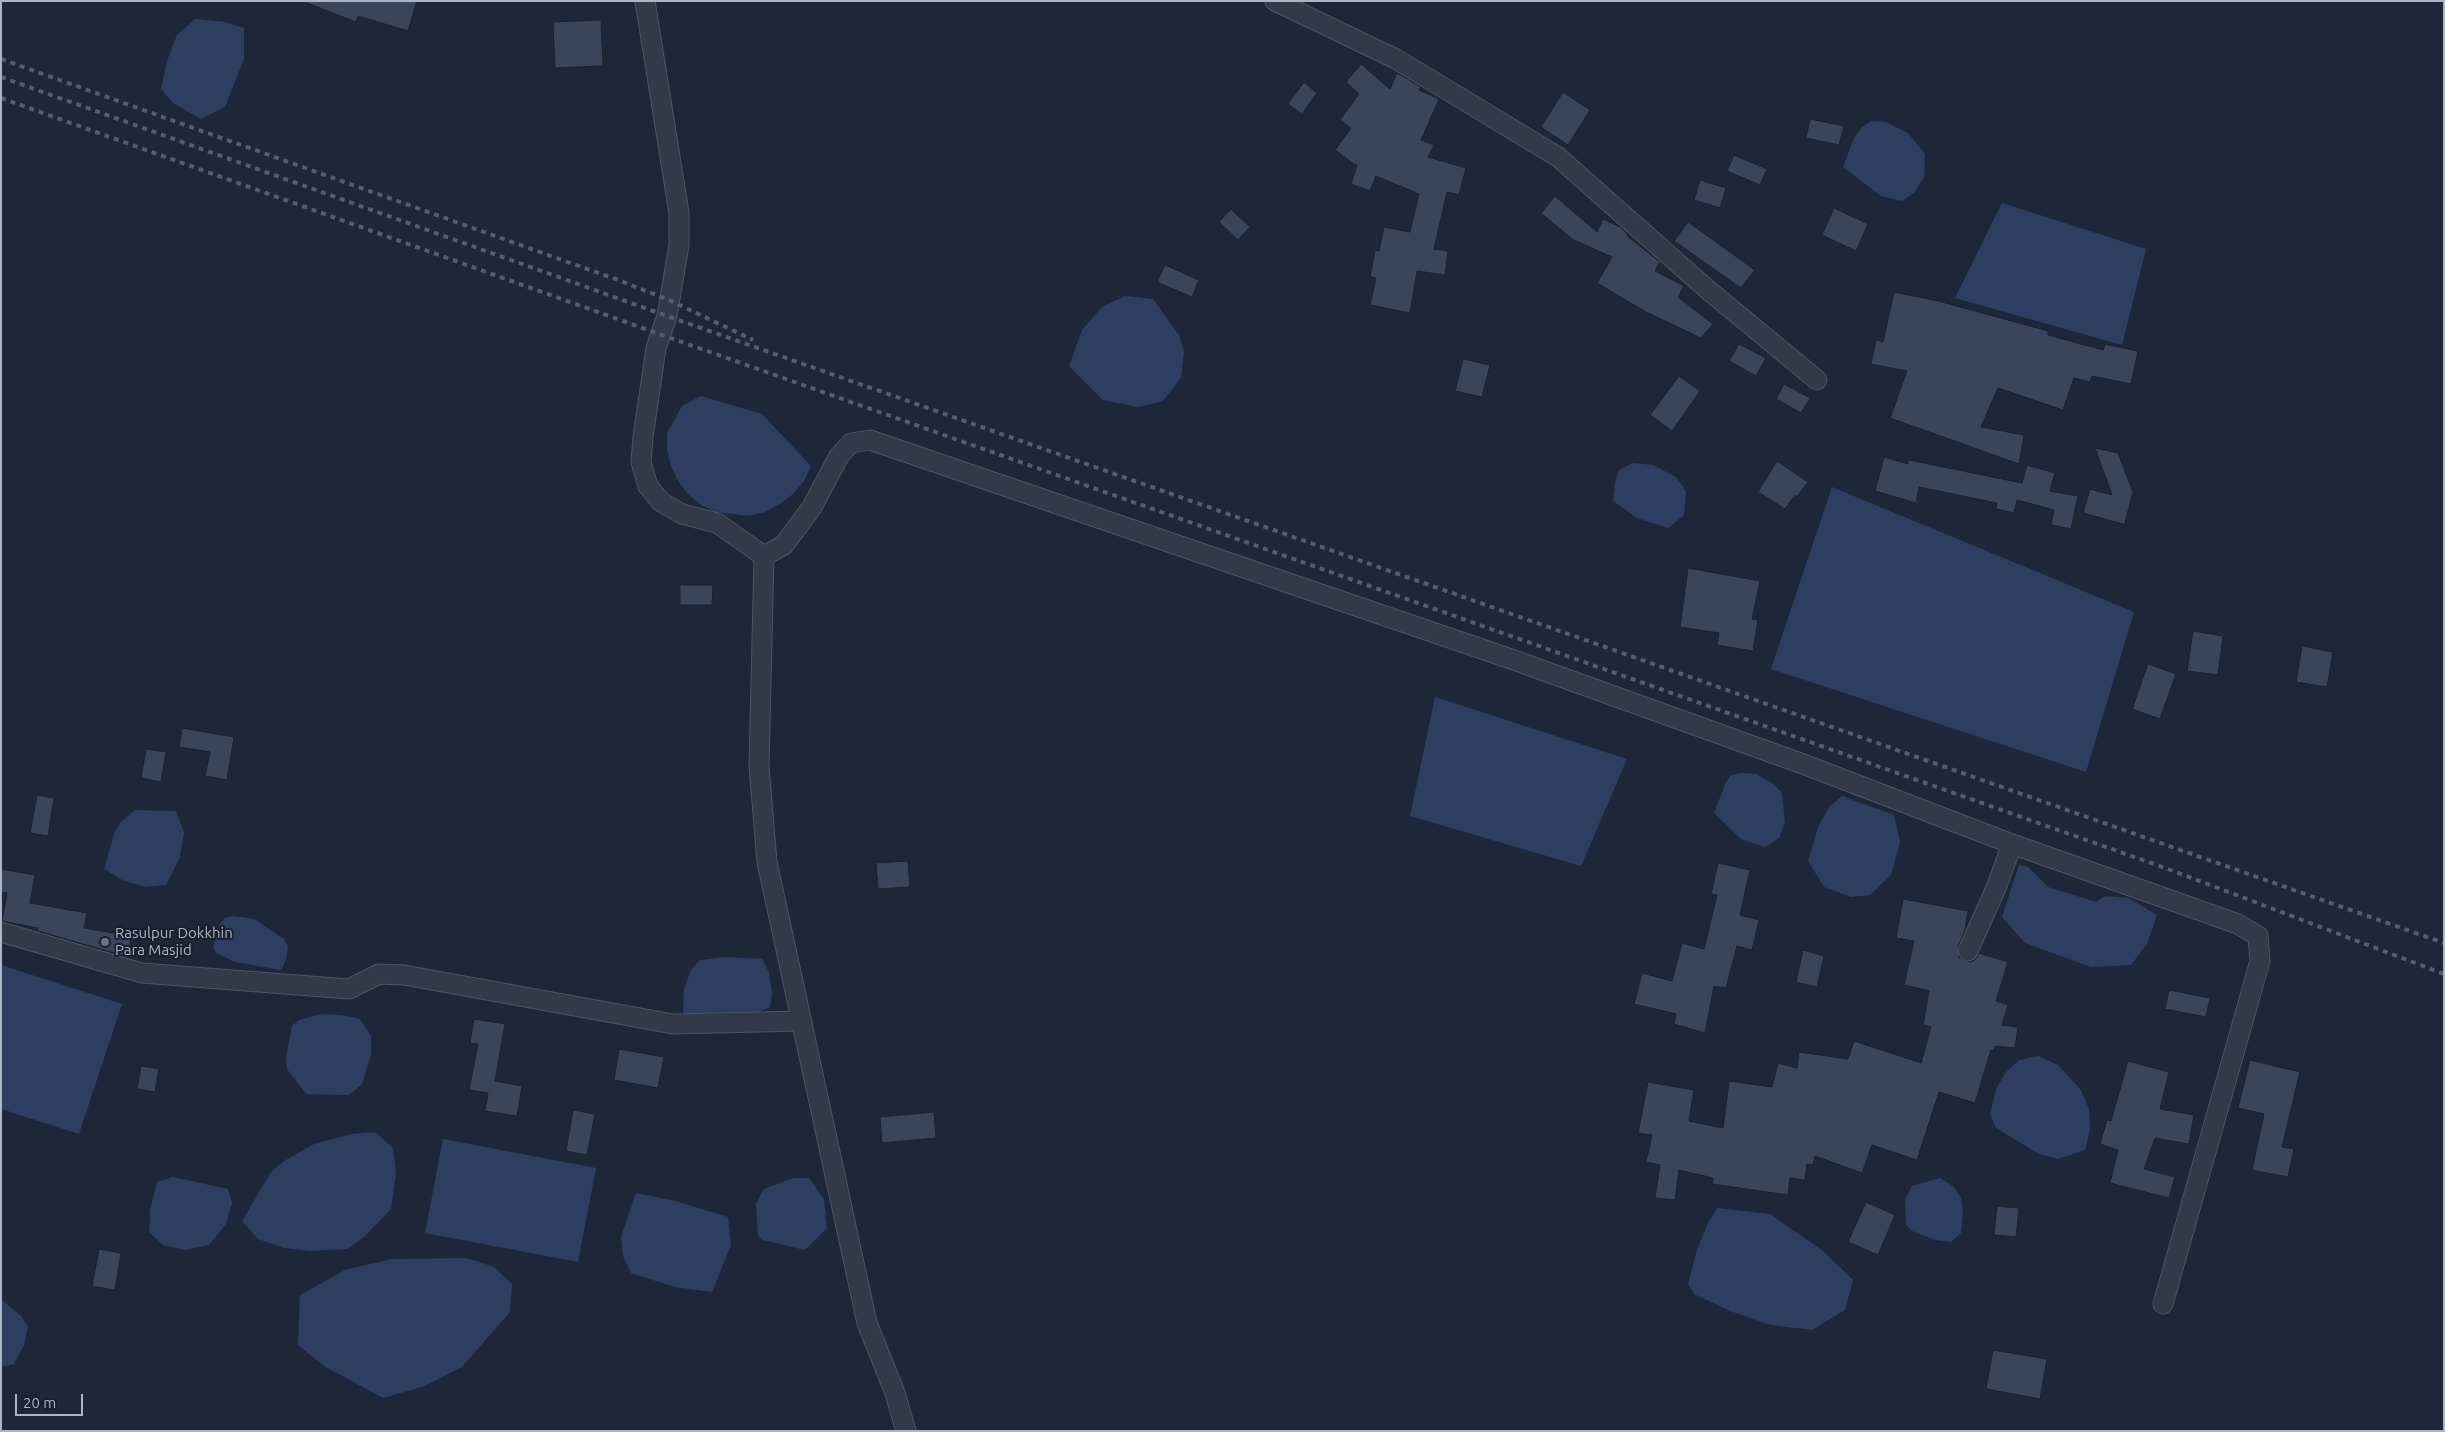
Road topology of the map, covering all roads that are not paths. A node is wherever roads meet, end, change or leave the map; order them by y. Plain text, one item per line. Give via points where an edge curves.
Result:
1 (645, 1) edge
2 (1275, 1) edge
3 (1816, 380) dead end
4 (764, 556) junction
5 (2012, 844) junction
6 (1, 932) edge
7 (1968, 951) dead end
8 (802, 1021) junction
9 (2164, 1304) dead end
10 (906, 1431) edge

1 - 4 street via 679,213 679,245 667,316 656,348 642,462 648,486 661,502 682,514 717,523
2 - 3 street via 1396,59 1558,157
4 - 5 street via 784,545 812,507 839,456 851,443 870,440 1511,659 1803,764
4 - 8 street via 760,776 767,862
5 - 7 street
5 - 9 street via 2238,924 2258,936 2260,961
6 - 8 street via 142,974 349,989 380,974 404,975 673,1024
8 - 10 street via 867,1323 895,1393

